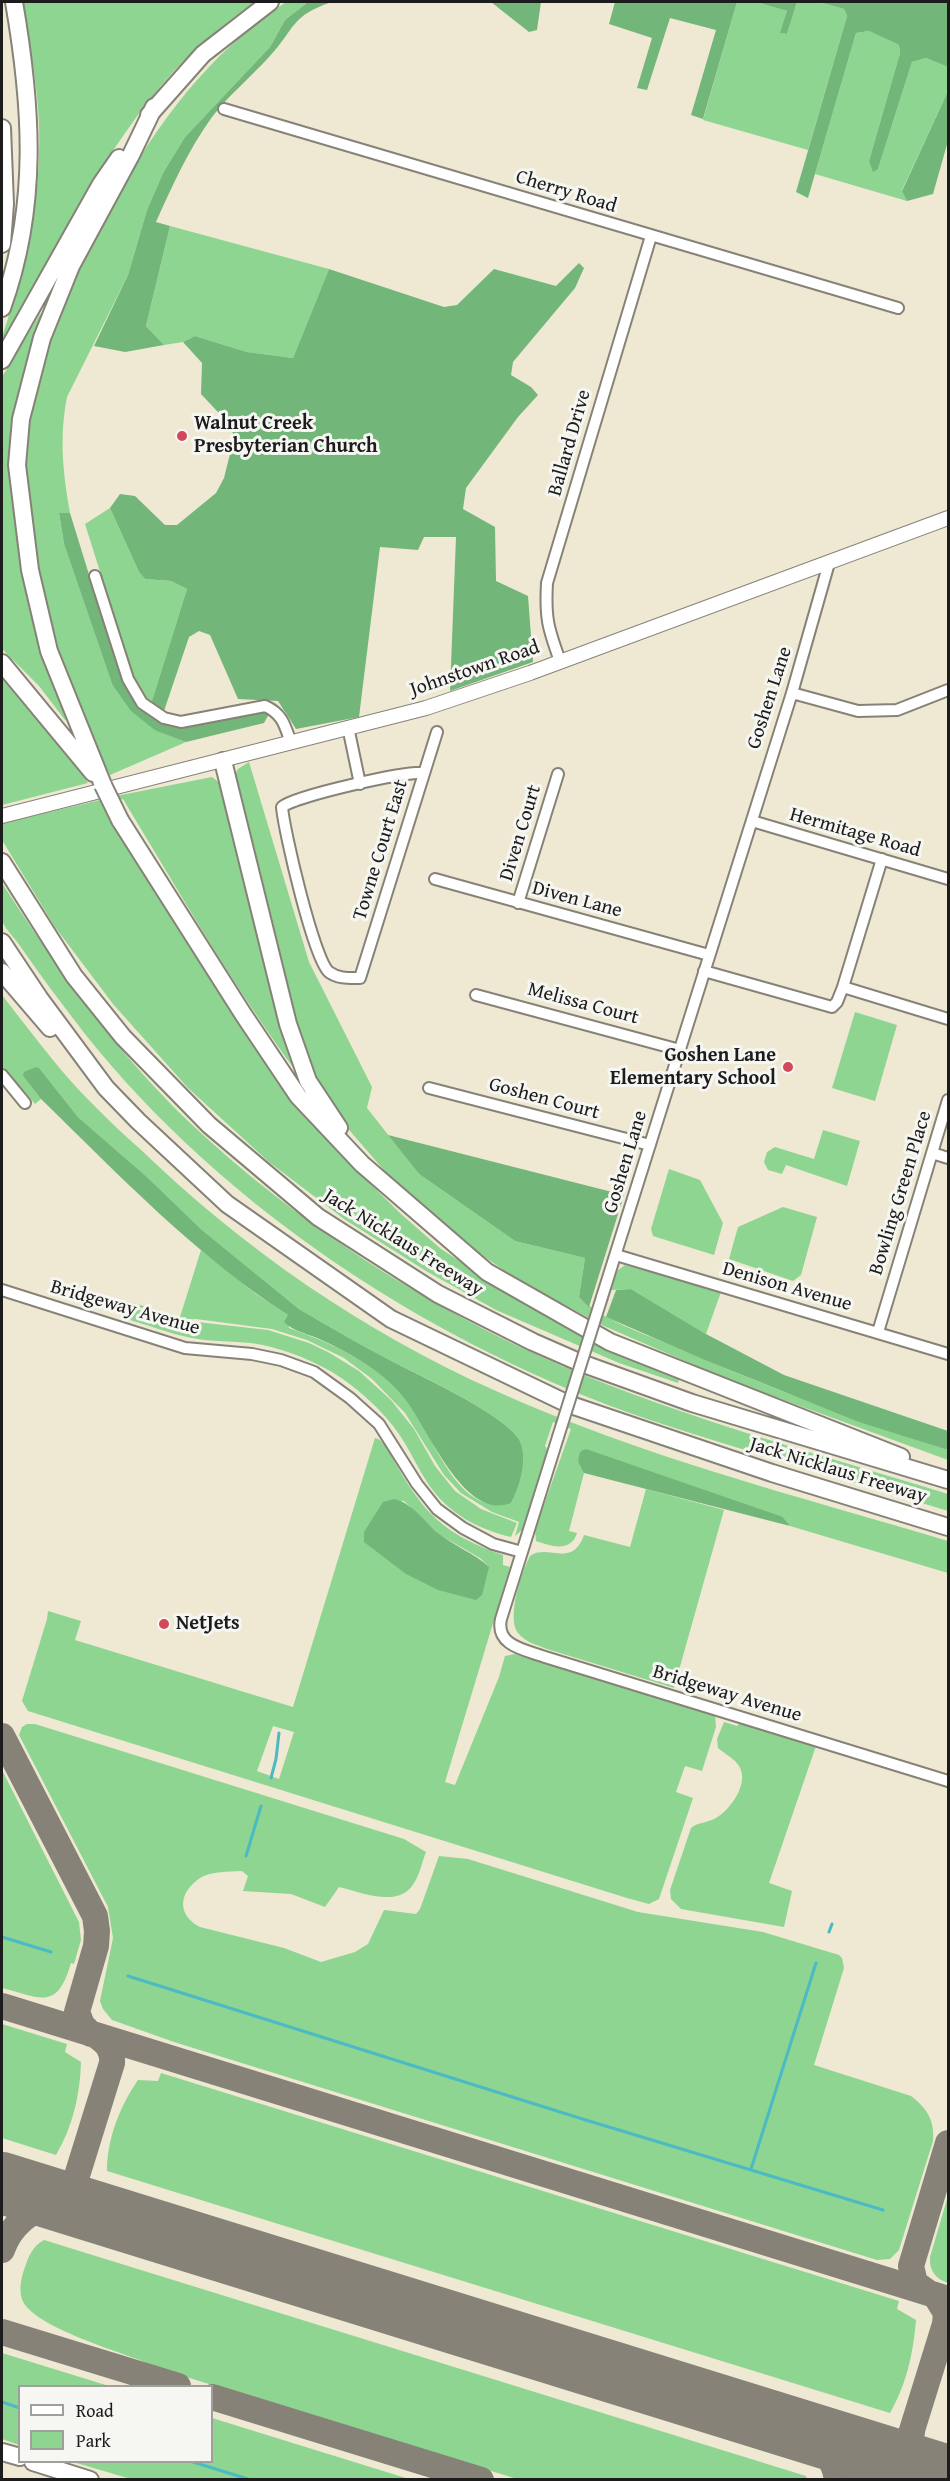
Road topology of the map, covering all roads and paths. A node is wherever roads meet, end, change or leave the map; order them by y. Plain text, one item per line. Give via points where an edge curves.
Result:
1 (14, 2) edge
2 (270, 2) edge
3 (154, 107) junction
4 (224, 109) dead end
5 (2, 128) edge
6 (651, 236) junction
7 (2, 244) edge
8 (2, 308) edge
9 (898, 308) dead end
10 (2, 360) edge
11 (948, 518) edge
12 (829, 563) junction
13 (95, 576) dead end
14 (560, 661) junction
15 (2, 663) edge
16 (948, 690) edge
17 (792, 693) junction
18 (348, 727) junction
19 (437, 732) dead end
20 (291, 743) junction
21 (88, 761) junction
22 (223, 761) junction
23 (424, 773) junction
24 (558, 774) dead end
25 (360, 784) junction
26 (2, 816) edge
27 (752, 821) junction
28 (882, 859) junction
29 (2, 862) edge
30 (435, 879) dead end
31 (948, 879) edge
32 (518, 903) junction
33 (2, 942) edge
34 (709, 955) junction
35 (704, 971) junction
36 (2, 972) edge
37 (843, 987) junction
38 (476, 995) dead end
39 (948, 1019) edge
40 (680, 1050) junction
41 (2, 1074) edge
42 (106, 1088) junction
43 (429, 1088) dead end
44 (948, 1100) edge
45 (25, 1103) dead end
46 (650, 1145) junction
47 (932, 1153) junction
48 (948, 1158) edge
49 (362, 1164) junction
50 (616, 1255) junction
51 (2, 1290) edge
52 (878, 1332) junction
53 (948, 1354) edge
54 (948, 1478) edge
55 (948, 1527) edge
56 (522, 1552) junction
57 (500, 1634) joint
58 (948, 1780) edge
59 (28, 2463) edge
60 (36, 2463) edge
61 (61, 2480) edge
62 (90, 2480) edge

1 - 8 highway via 28,96 29,165 22,231
2 - 3 highway via 203,54
3 - 10 highway via 101,184
3 - 21 highway via 71,266 42,338 21,418 17,465 30,570 49,651
4 - 6 street, Cherry Road
5 - 7 highway
6 - 9 street, Cherry Road
6 - 14 street, Ballard Drive via 547,583 547,625
11 - 12 main road, Johnstown Road
12 - 14 main road, Johnstown Road
12 - 17 street, Goshen Lane
13 - 20 street via 128,679 142,703 164,718 181,722 266,706 277,711 284,721
14 - 18 main road, Johnstown Road via 426,708
15 - 21 highway
16 - 17 street via 897,710 858,711
17 - 27 street, Goshen Lane
18 - 20 main road, Johnstown Road
18 - 25 street
19 - 23 street, Towne Court East
20 - 22 main road, Johnstown Road
21 - 49 highway, bridge via 120,820 298,1096
22 - 26 main road, Johnstown Road
22 - 49 highway via 288,1024 308,1081
23 - 25 street
23 - 25 street, Towne Court East via 360,978 341,977 324,966 282,807 294,800
24 - 32 street, Diven Court
27 - 28 street, Hermitage Road
27 - 34 street, Goshen Lane
28 - 31 street, Hermitage Road
28 - 37 street
29 - 54 highway, Jack Nicklaus Freeway via 74,976 123,1037 209,1125 318,1216 438,1294 572,1359 692,1403
30 - 32 street, Diven Lane
32 - 34 street, Diven Lane
33 - 42 highway, Jack Nicklaus Freeway
34 - 35 street, Goshen Lane
35 - 37 street via 823,1006 832,1007
35 - 40 street, Goshen Lane
36 - 42 highway
37 - 39 street
38 - 40 street, Melissa Court
40 - 46 street, Goshen Lane
41 - 45 street
42 - 55 highway, Jack Nicklaus Freeway via 227,1204 391,1319 568,1404
43 - 46 street, Goshen Court
44 - 47 street, Bowling Green Place
46 - 50 street, Goshen Lane
47 - 48 street
47 - 52 street, Bowling Green Place
49 - 54 highway via 487,1272 610,1342
50 - 52 street, Denison Avenue
50 - 56 street, Goshen Lane, bridge
51 - 56 street, Bridgeway Avenue via 185,1348 252,1354 314,1372 379,1424 438,1509 493,1544
52 - 53 street, Denison Avenue
56 - 57 street, Goshen Lane
57 - 58 street, Bridgeway Avenue via 520,1648
59 - 61 highway
60 - 62 highway

